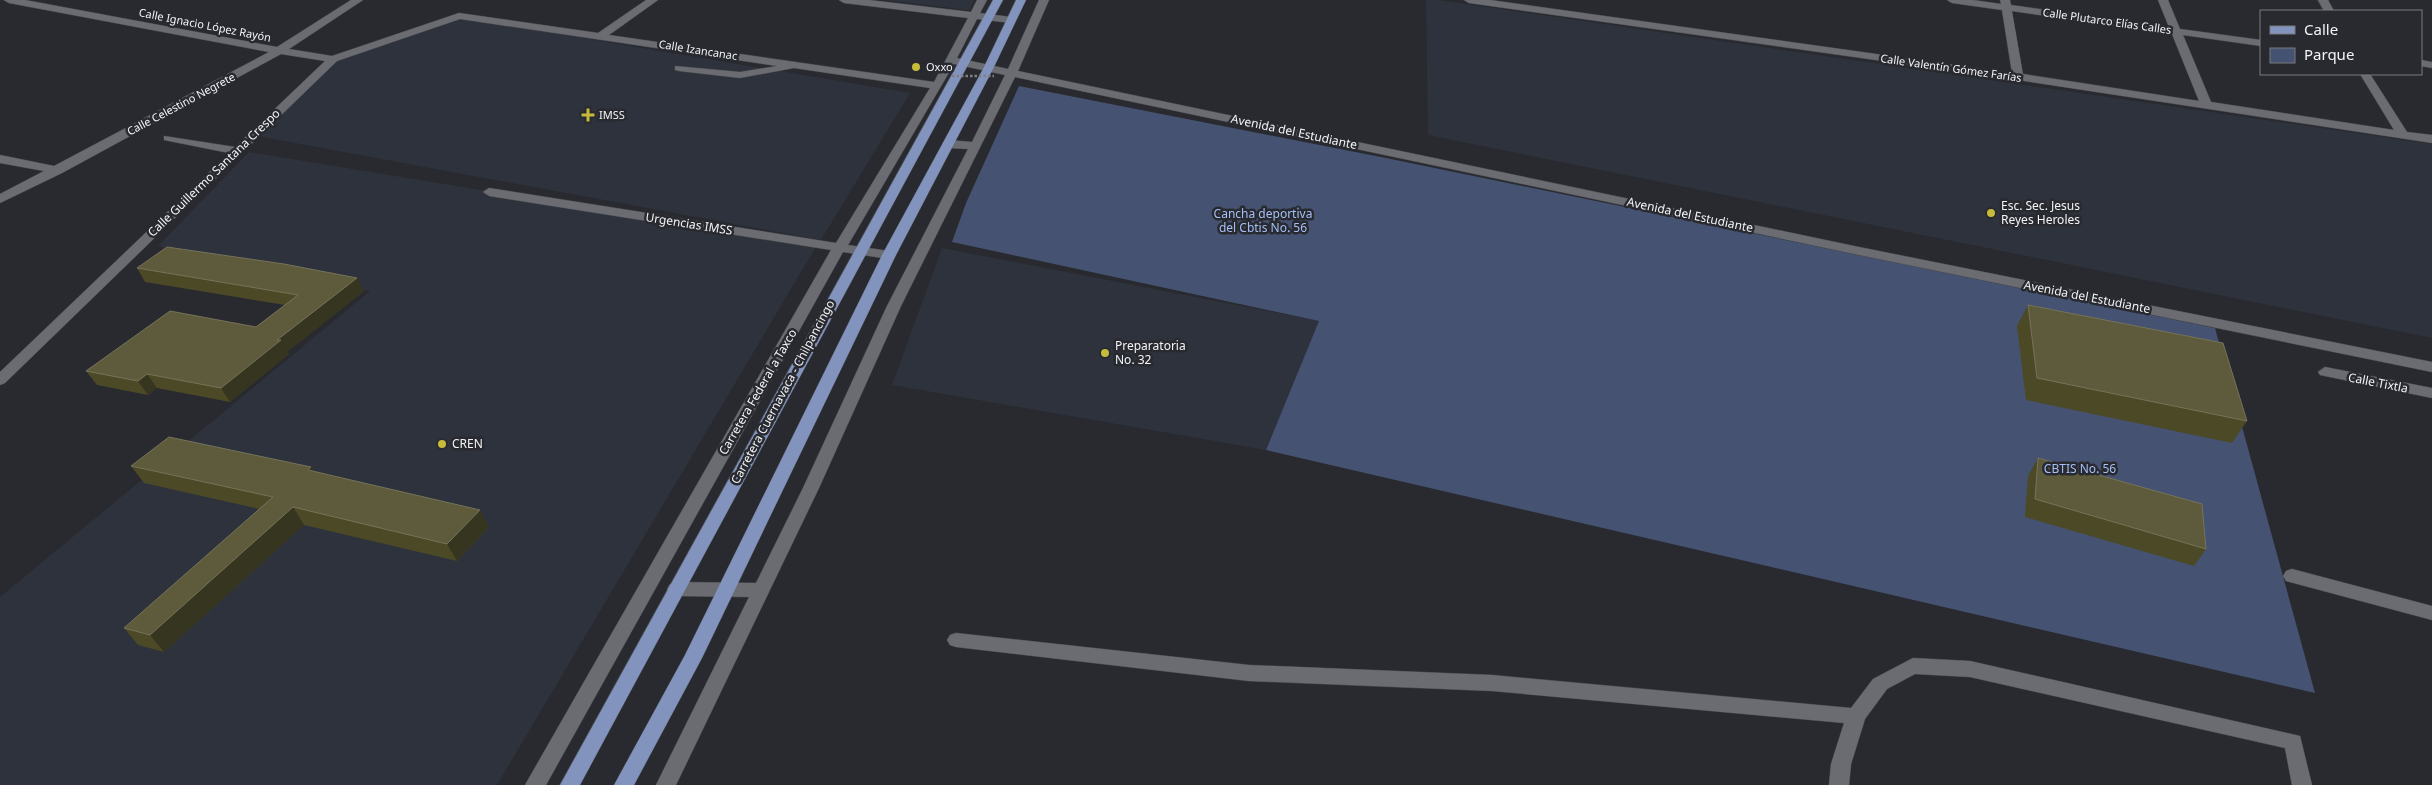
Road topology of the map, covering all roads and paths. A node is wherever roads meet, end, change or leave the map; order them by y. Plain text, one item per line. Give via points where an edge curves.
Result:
1 (9, 0) edge
2 (358, 0) edge
3 (653, 0) edge
4 (844, 0) edge
5 (982, 0) edge
6 (998, 0) edge
7 (1021, 0) edge
8 (1044, 0) edge
9 (1470, 0) edge
10 (1952, 0) edge
11 (2163, 0) edge
12 (1493, 2) edge
13 (2006, 4) edge
14 (459, 16) joint
15 (981, 16) junction
16 (1011, 20) junction
17 (2174, 31) junction
18 (601, 36) junction
19 (2260, 43) edge
20 (279, 51) junction
21 (333, 59) junction
22 (956, 62) junction
23 (800, 65) junction
24 (679, 68) dead end
25 (991, 72) junction
26 (1012, 74) junction
27 (2366, 75) edge
28 (952, 76) dead end
29 (2018, 77) junction
30 (937, 86) junction
31 (2208, 107) junction
32 (916, 120) junction
33 (932, 122) junction
34 (2403, 135) junction
35 (168, 138) dead end
36 (2432, 139) edge
37 (948, 144) junction
38 (976, 146) junction
39 (240, 151) junction
40 (0, 159) edge
41 (58, 170) junction
42 (489, 192) dead end
43 (0, 199) edge
44 (839, 248) junction
45 (859, 252) junction
46 (889, 255) junction
47 (2426, 366) edge
48 (2325, 372) dead end
49 (0, 380) edge
50 (2432, 392) edge
51 (2292, 576) dead end
52 (676, 589) junction
53 (726, 589) junction
54 (761, 590) junction
55 (2432, 613) edge
56 (956, 640) dead end
57 (1856, 716) junction
58 (535, 785) edge
59 (570, 785) edge
60 (624, 785) edge
61 (666, 785) edge
62 (1839, 785) edge
63 (2302, 785) edge

1 - 20 street, Calle Ignacio López Rayón
2 - 20 street, Calle Celestino Negrete
3 - 18 street
4 - 15 street
5 - 15 street
6 - 15 main road, Carretera Cuernavaca - Chilpancingo
7 - 16 main road
8 - 26 street
9 - 12 street, Calle Valentín Gómez Farías
10 - 13 street, Calle Plutarco Elías Calles
11 - 17 street
12 - 29 street, Calle Valentín Gómez Farías
13 - 17 street, Calle Plutarco Elías Calles
13 - 29 street
14 - 18 street, Calle Izancanac
14 - 21 street, Calle Guillermo Santana Crespo
15 - 16 street
15 - 22 main road, Carretera Cuernavaca - Chilpancingo
16 - 25 main road
17 - 19 street, Calle Plutarco Elías Calles
17 - 31 street
18 - 23 street, Calle Izancanac
20 - 21 street, Calle Ignacio López Rayón
20 - 41 street, Calle Celestino Negrete
21 - 39 street, Calle Guillermo Santana Crespo
22 - 25 street, Avenida del Estudiante
22 - 30 street, Carretera Federal a Taxco
22 - 33 main road, Carretera Cuernavaca - Chilpancingo
23 - 24 street via 740,75
23 - 30 street, Calle Izancanac
25 - 26 street, Avenida del Estudiante
25 - 28 path, bridge
25 - 37 main road
26 - 38 street
26 - 47 street, Avenida del Estudiante
27 - 34 street
29 - 31 street, Calle Valentín Gómez Farías
30 - 32 street, Carretera Federal a Taxco
31 - 34 street, Calle Valentín Gómez Farías
32 - 33 street
32 - 44 street, Carretera Federal a Taxco
33 - 45 main road, Carretera Cuernavaca - Chilpancingo
34 - 36 street, Calle Valentín Gómez Farías
35 - 39 street
37 - 38 street
37 - 46 main road
38 - 54 street via 894,306
39 - 49 street, Calle Guillermo Santana Crespo
40 - 41 street
41 - 43 street, Calle Celestino Negrete
42 - 44 street, Urgencias IMSS
44 - 45 street, Urgencias IMSS
44 - 58 street, Carretera Federal a Taxco
45 - 46 street, Urgencias IMSS
45 - 52 main road, Carretera Cuernavaca - Chilpancingo
46 - 53 main road
47 - 50 street
48 - 50 street, Calle Tixtla
51 - 55 street
52 - 53 street
52 - 59 main road, Carretera Cuernavaca - Chilpancingo
53 - 54 street
53 - 60 main road via 693,658
54 - 61 street
56 - 57 street via 1249,673 1492,683
57 - 62 street via 1841,764
57 - 63 street via 1880,684 1913,666 1970,670 2293,742

